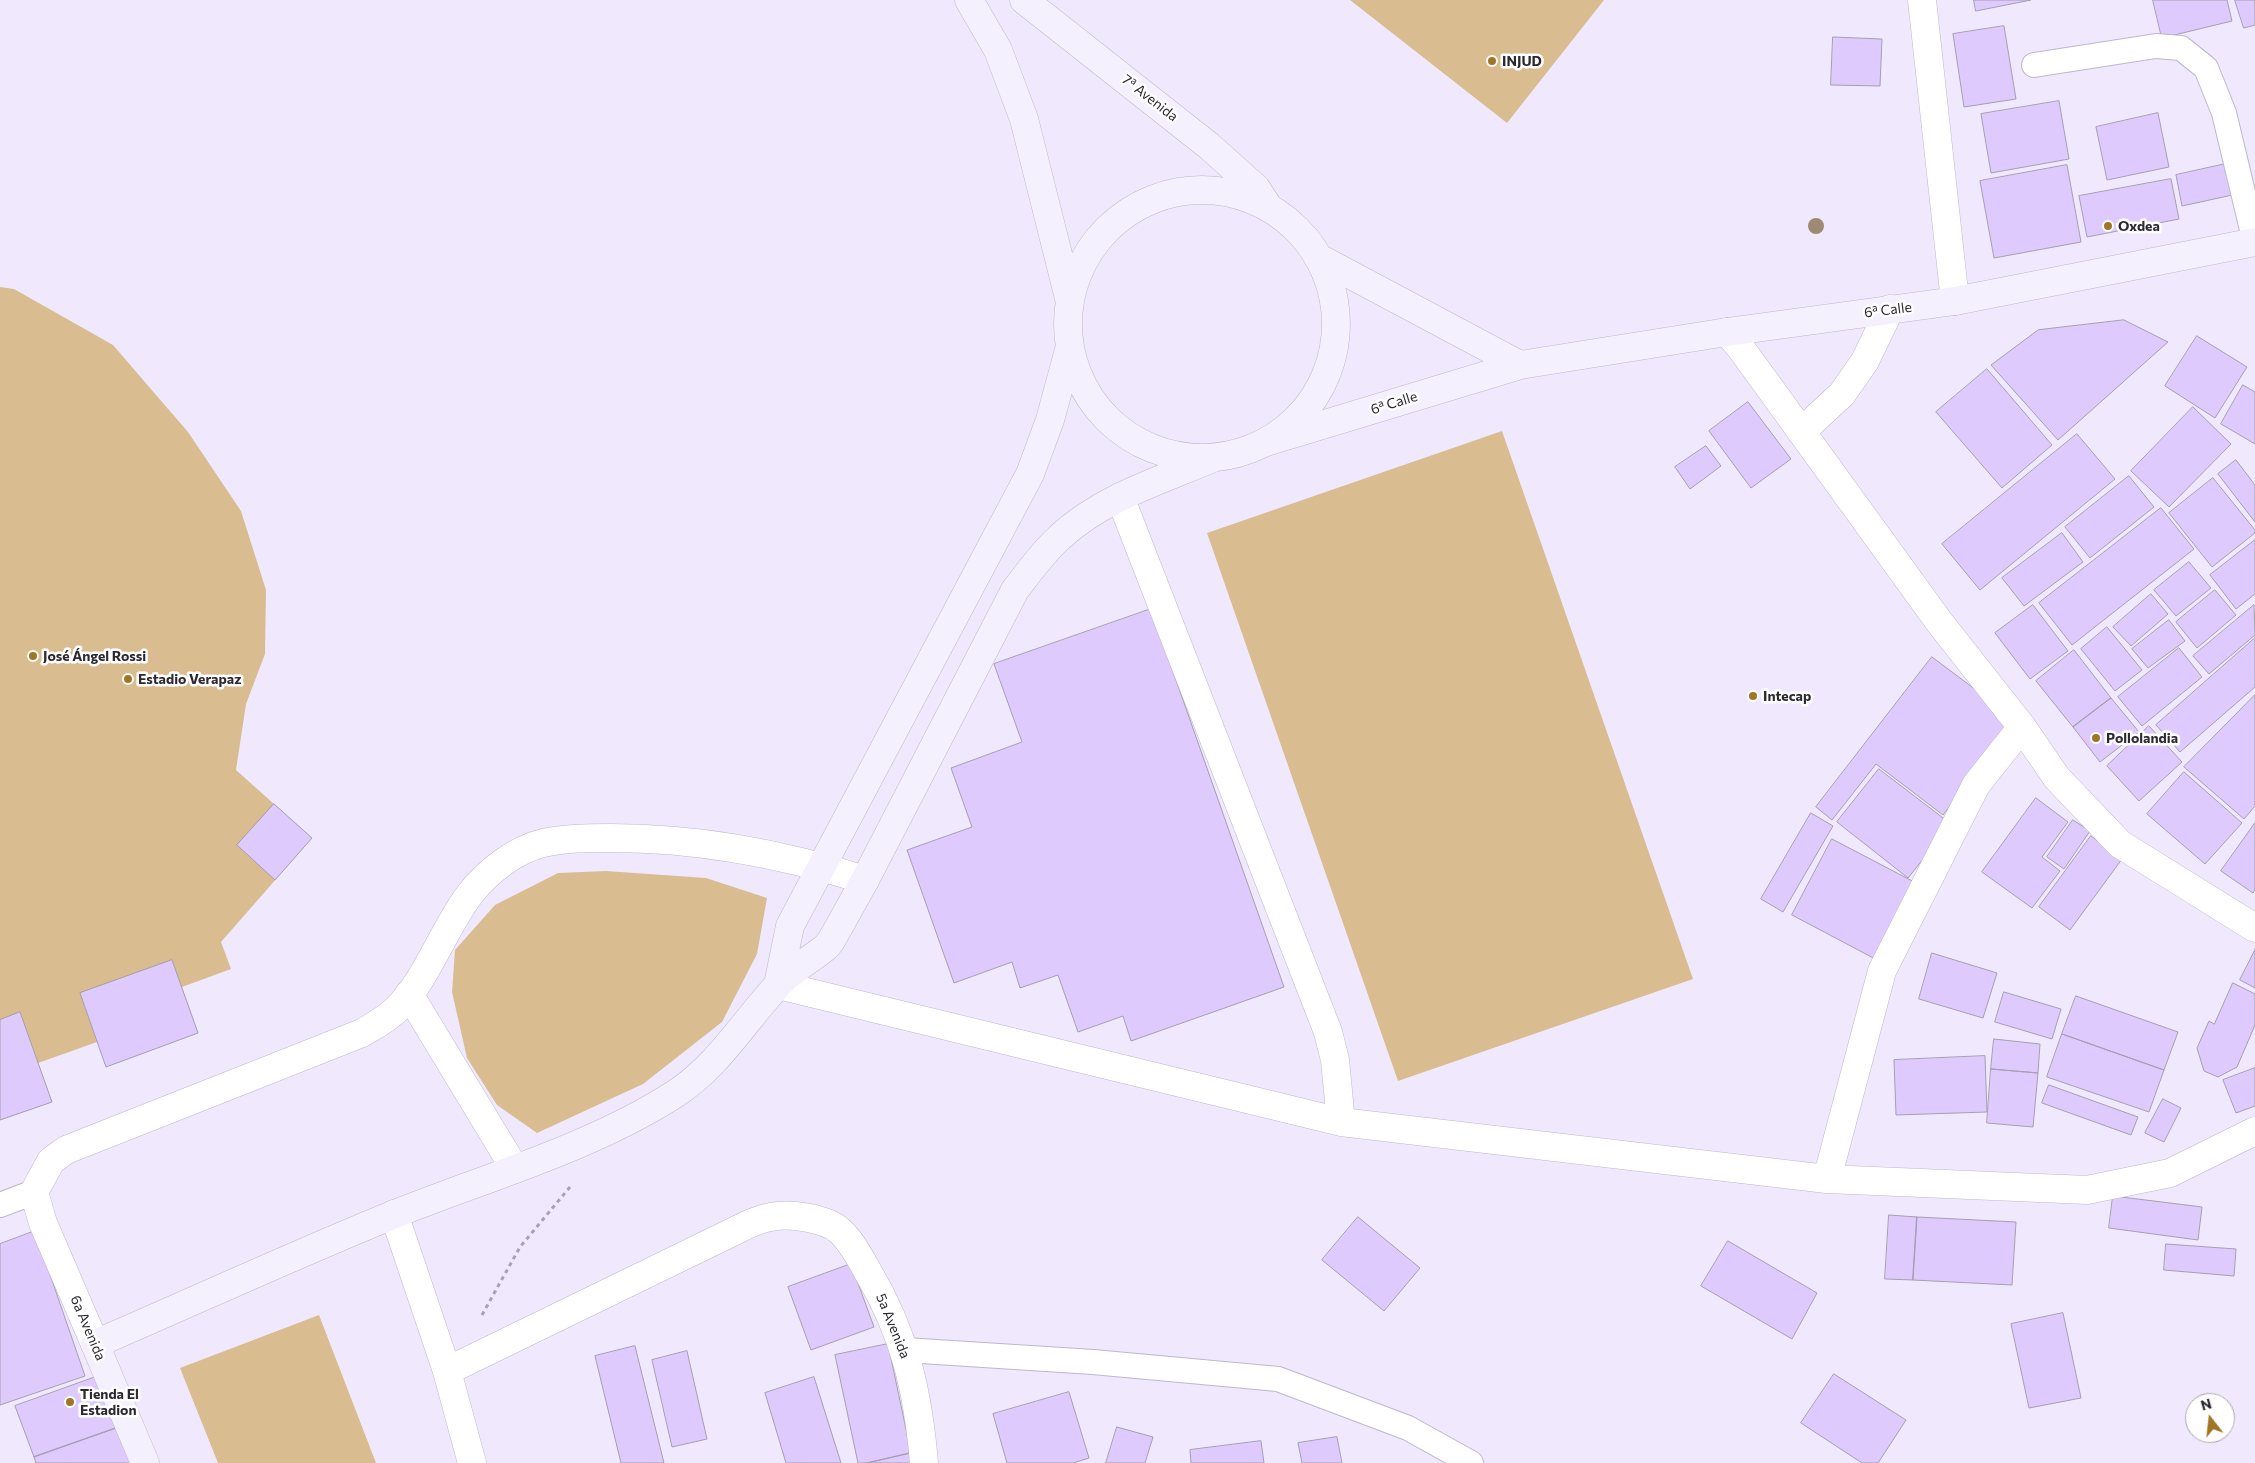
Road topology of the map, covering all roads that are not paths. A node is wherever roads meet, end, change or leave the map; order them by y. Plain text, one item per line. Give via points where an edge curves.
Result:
1 (968, 0) edge
2 (1024, 0) edge
3 (1922, 0) edge
4 (2034, 65) dead end
5 (1268, 205) junction
6 (2255, 242) edge
7 (1321, 259) junction
8 (1069, 298) junction
9 (1956, 301) junction
10 (1890, 309) junction
11 (1727, 332) junction
12 (1069, 350) junction
13 (1520, 365) junction
14 (1801, 432) junction
15 (1269, 441) junction
16 (1214, 458) junction
17 (1120, 497) junction
18 (2022, 727) junction
19 (821, 866) junction
20 (865, 880) junction
21 (2255, 928) edge
22 (778, 985) junction
23 (409, 994) junction
24 (1342, 1122) junction
25 (2255, 1131) edge
26 (515, 1169) junction
27 (1827, 1179) junction
28 (34, 1192) junction
29 (0, 1205) edge
30 (394, 1214) junction
31 (95, 1344) junction
32 (905, 1350) junction
33 (447, 1371) junction
34 (144, 1463) edge
35 (472, 1463) edge
36 (924, 1463) edge
37 (1471, 1463) edge

1 - 8 main road via 998,50 1024,119
2 - 5 main road, 7ª Avenida via 1242,173
3 - 9 street
4 - 6 lane via 2156,46 2181,48 2206,68 2224,113
5 - 7 main road via 1298,229
5 - 8 main road via 1227,192 1185,190 1145,202 1105,232 1084,259
6 - 9 main road, 6ª Calle
7 - 13 main road
7 - 15 main road via 1333,291 1337,326 1332,360 1308,406 1297,420
8 - 12 main road via 1066,324
9 - 10 main road, 6ª Calle
10 - 11 main road, 6ª Calle
10 - 14 street via 1865,361 1842,394
11 - 13 main road, 6ª Calle
11 - 14 street
12 - 16 main road via 1082,387 1106,419 1137,442 1175,456
12 - 19 main road via 1050,420 1030,474
13 - 15 main road, 6ª Calle
14 - 18 street via 1940,623
15 - 16 main road via 1242,452
16 - 17 main road
17 - 20 main road via 1060,537 1015,590
17 - 24 street via 1328,1032 1335,1060
18 - 21 street via 2057,778 2120,844
18 - 27 street via 1976,784 1882,971
19 - 20 street
19 - 22 main road via 790,926
19 - 23 street via 696,842 569,838 542,843 514,855 470,894
20 - 22 main road via 826,947
22 - 24 street
22 - 26 main road via 709,1067 677,1093 625,1123
23 - 26 street
23 - 28 street via 397,1009 362,1033 66,1150 51,1161
24 - 27 street
25 - 27 street via 2170,1172 2087,1190
26 - 30 main road
28 - 29 lane
28 - 31 street, 6a Avenida via 43,1223
30 - 31 main road
30 - 33 street
31 - 34 main road, 6a Avenida
32 - 33 street, 5a Avenida via 885,1300 839,1230 816,1220 791,1216 771,1217 749,1224
32 - 36 street, 5a Avenida via 918,1408
32 - 37 lane via 1278,1378 1408,1428
33 - 35 street

